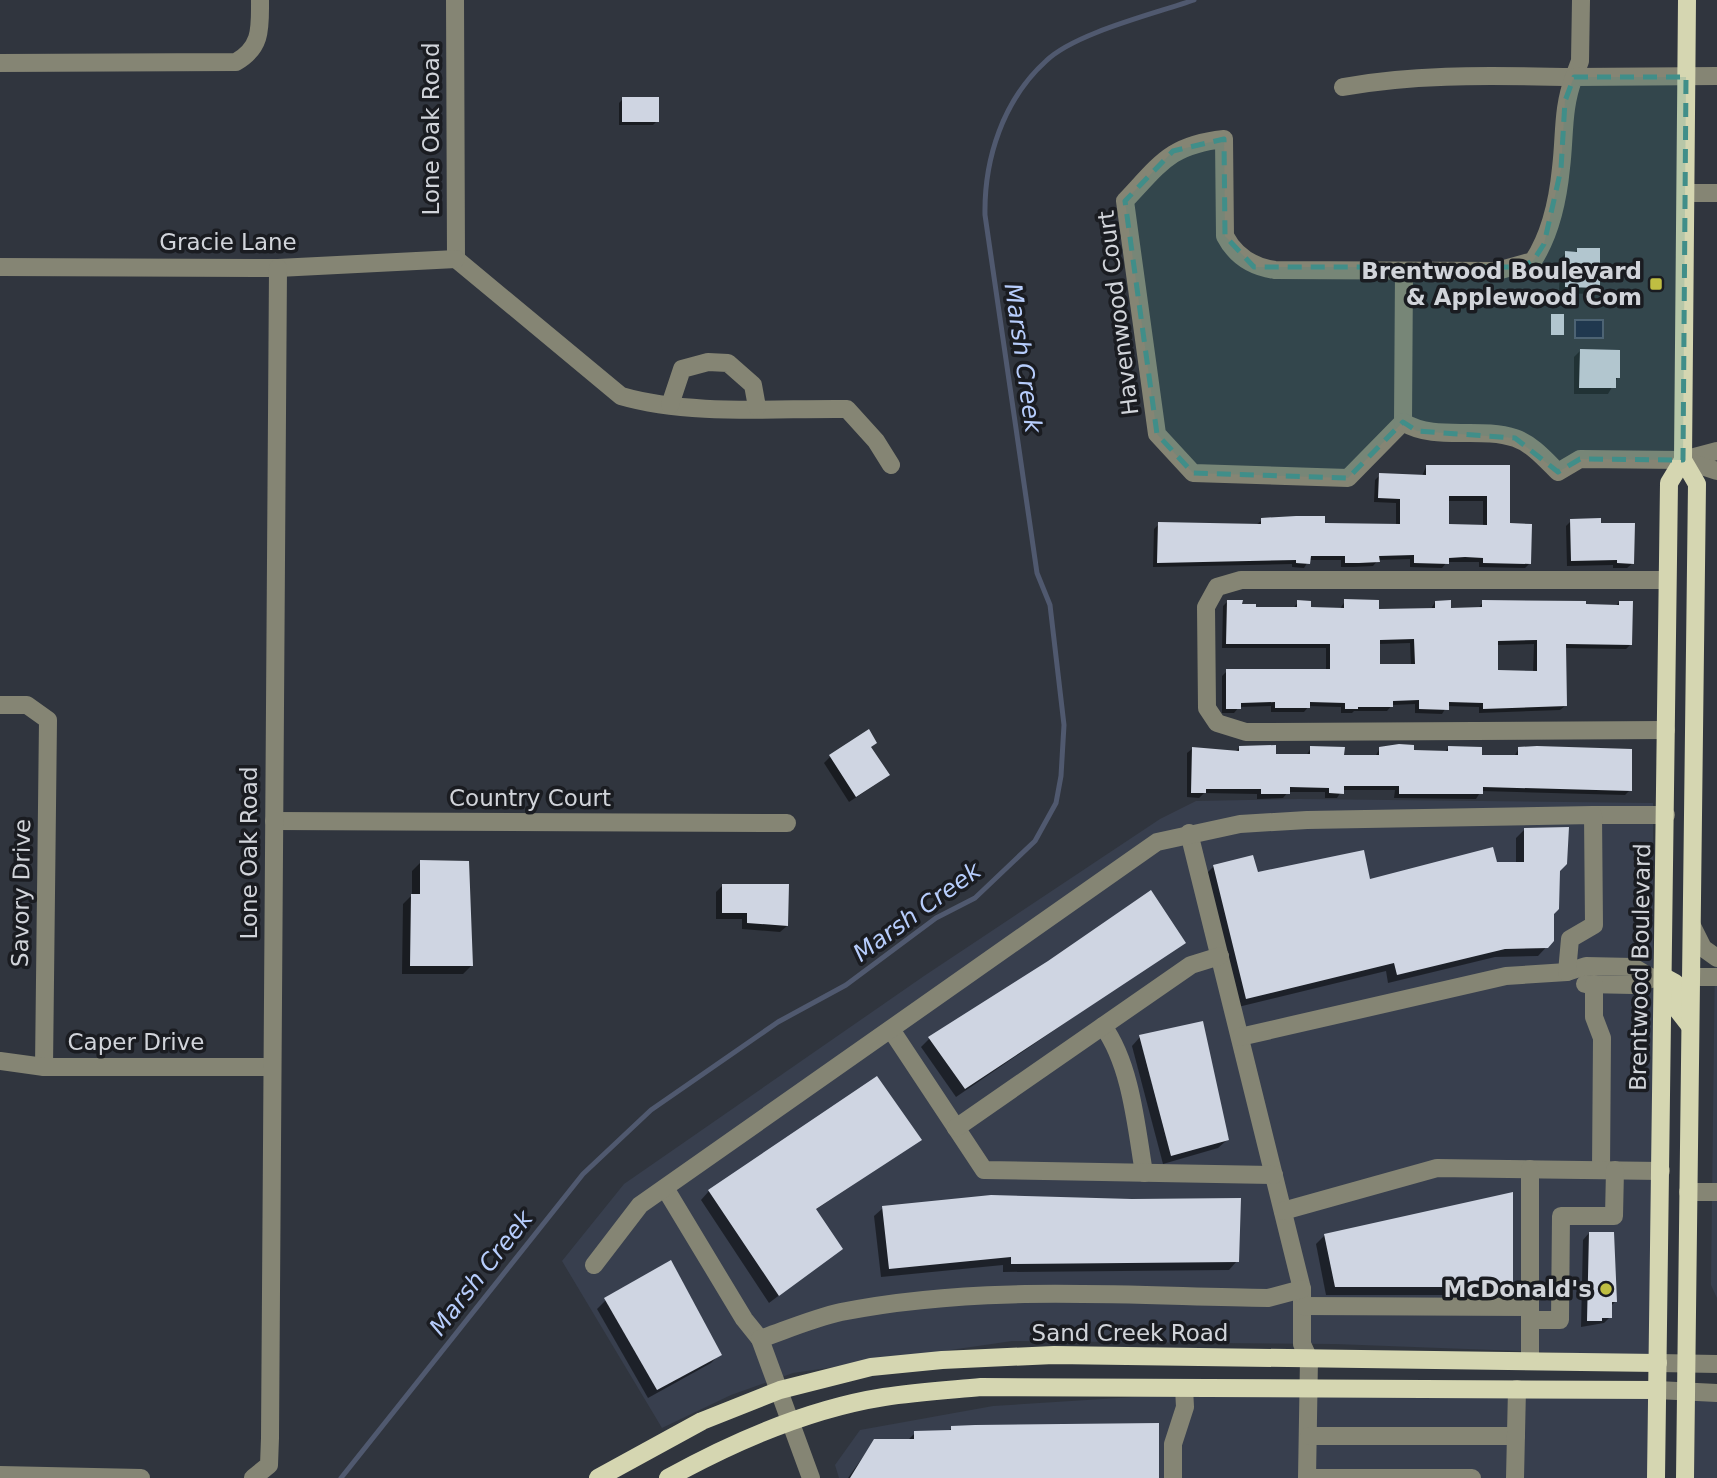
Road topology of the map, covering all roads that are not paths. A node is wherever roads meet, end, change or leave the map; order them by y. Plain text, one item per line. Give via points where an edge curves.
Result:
1 (260, 0) edge
2 (454, 0) edge
3 (1581, 0) edge
4 (1687, 0) edge
5 (0, 63) edge
6 (1717, 76) edge
7 (1574, 77) junction
8 (1686, 77) junction
9 (1343, 87) dead end
10 (1686, 193) junction
11 (1717, 193) edge
12 (456, 259) junction
13 (0, 267) edge
14 (278, 268) junction
15 (1404, 271) junction
16 (670, 405) junction
17 (757, 407) junction
18 (1403, 422) junction
19 (1717, 451) edge
20 (1683, 460) junction
21 (891, 465) dead end
22 (1717, 471) edge
23 (1667, 580) junction
24 (0, 705) edge
25 (1666, 730) junction
26 (1593, 815) junction
27 (1666, 815) junction
28 (274, 821) junction
29 (787, 823) dead end
30 (1189, 833) junction
31 (1692, 926) junction
32 (1665, 929) junction
33 (1220, 956) junction
34 (1717, 958) edge
35 (1567, 972) junction
36 (1657, 977) junction
37 (1691, 977) junction
38 (1717, 977) edge
39 (1594, 984) junction
40 (1103, 1026) junction
41 (1690, 1026) junction
42 (892, 1031) junction
43 (1240, 1037) junction
44 (0, 1061) edge
45 (44, 1067) junction
46 (272, 1067) junction
47 (957, 1128) junction
48 (1530, 1169) junction
49 (1608, 1170) junction
50 (1661, 1171) junction
51 (1144, 1173) junction
52 (1274, 1175) junction
53 (665, 1188) junction
54 (1688, 1192) junction
55 (1717, 1192) edge
56 (1283, 1211) junction
57 (1530, 1216) junction
58 (1561, 1216) junction
59 (594, 1265) dead end
60 (1302, 1297) junction
61 (1530, 1314) junction
62 (760, 1339) junction
63 (1309, 1359) junction
64 (1530, 1360) junction
65 (1658, 1363) junction
66 (1686, 1364) junction
67 (1717, 1364) edge
68 (1184, 1388) junction
69 (1310, 1389) junction
70 (1517, 1389) junction
71 (780, 1390) junction
72 (1657, 1390) junction
73 (1686, 1392) junction
74 (1717, 1393) edge
75 (791, 1421) junction
76 (1309, 1436) junction
77 (1516, 1436) junction
78 (0, 1475) edge
79 (44, 1477) edge
80 (141, 1478) edge
81 (253, 1478) edge
82 (598, 1478) edge
83 (668, 1478) edge
84 (811, 1478) edge
85 (1172, 1478) edge
86 (1307, 1478) edge
87 (1472, 1478) edge
88 (1515, 1478) edge
89 (1656, 1478) edge
90 (1685, 1478) edge

1 - 5 street via 256,46 236,62
2 - 12 street, Lone Oak Road
3 - 7 street via 1580,61
4 - 8 main road, Brentwood Boulevard
6 - 8 street
7 - 8 street
7 - 9 street via 1375,81
7 - 15 street, Havenwood Court via 1565,102 1561,169 1544,243 1534,261 1497,271
8 - 10 main road, Brentwood Boulevard
10 - 11 street
10 - 20 main road, Brentwood Boulevard
12 - 14 street, Gracie Lane
12 - 16 street via 621,396
13 - 14 street, Gracie Lane
14 - 28 street, Lone Oak Road
15 - 18 street
15 - 18 street, Havenwood Court via 1254,267 1225,236 1224,139 1173,151 1125,201 1157,434 1193,473 1348,478
16 - 17 street
16 - 17 street via 682,369 708,362 728,363 753,385
17 - 21 street via 847,409
18 - 20 street via 1417,431 1516,438 1558,472 1580,459
19 - 20 street
20 - 22 street
20 - 23 main road, Brentwood Boulevard via 1669,483
20 - 31 main road, Brentwood Boulevard via 1697,484
23 - 25 main road, Brentwood Boulevard
23 - 25 street via 1241,580 1217,587 1206,607 1207,708 1217,723 1246,732
24 - 45 street, Savory Drive via 27,705 48,720
25 - 27 main road, Brentwood Boulevard
26 - 27 street
26 - 30 street via 1307,820
26 - 35 street via 1594,925 1570,939
27 - 32 main road, Brentwood Boulevard
28 - 29 street, Country Court
28 - 46 street, Lone Oak Road
30 - 33 street
30 - 42 street via 1157,842
31 - 34 street via 1703,947
31 - 37 main road, Brentwood Boulevard
32 - 36 main road, Brentwood Boulevard
32 - 37 main road via 1677,945 1679,972
33 - 40 street via 1191,965
33 - 43 street
35 - 36 street via 1586,966 1633,967
35 - 39 street via 1585,984
35 - 43 street via 1506,976
36 - 39 street via 1633,985
36 - 41 main road via 1675,983 1676,1008
36 - 50 main road, Brentwood Boulevard
37 - 38 street
37 - 41 main road, Brentwood Boulevard
39 - 49 street via 1594,1017 1602,1038 1601,1122
40 - 47 street
40 - 51 street via 1116,1044
41 - 54 main road, Brentwood Boulevard
42 - 47 street
42 - 53 street
43 - 52 street
44 - 45 street, Caper Drive
45 - 46 street, Caper Drive
46 - 81 street, Lone Oak Road via 270,1438 268,1465
47 - 51 street via 984,1170
48 - 49 street
48 - 56 street via 1437,1168
48 - 57 street
49 - 50 street
49 - 58 street via 1614,1216
50 - 65 main road, Brentwood Boulevard
51 - 52 street
52 - 56 street
53 - 59 street via 640,1205
53 - 62 street
54 - 55 street
54 - 66 main road, Brentwood Boulevard
56 - 60 street
57 - 58 street
57 - 61 street
58 - 61 street via 1560,1320
60 - 61 street
60 - 62 street via 999,1294 923,1299 838,1313
60 - 63 street via 1302,1344
61 - 64 street
62 - 71 street
63 - 64 main road, Sand Creek Road
63 - 69 street
63 - 71 main road, Sand Creek Road via 1054,1355 942,1360 871,1367
64 - 65 main road, Sand Creek Road
65 - 66 street, Sand Creek Road
65 - 72 main road, Brentwood Boulevard
66 - 67 street, Sand Creek Road
66 - 73 main road, Brentwood Boulevard
68 - 69 main road
68 - 75 main road via 981,1387 883,1397
68 - 85 street via 1185,1407 1173,1444
69 - 70 main road
69 - 76 street
70 - 72 main road
70 - 77 street
71 - 75 street
71 - 82 main road, Sand Creek Road via 702,1421
72 - 73 street
72 - 89 main road, Brentwood Boulevard
73 - 74 street
73 - 90 main road, Brentwood Boulevard
75 - 83 main road via 722,1448
75 - 84 street
76 - 77 street
76 - 86 street
77 - 88 street
78 - 79 street
79 - 80 street
86 - 87 street

